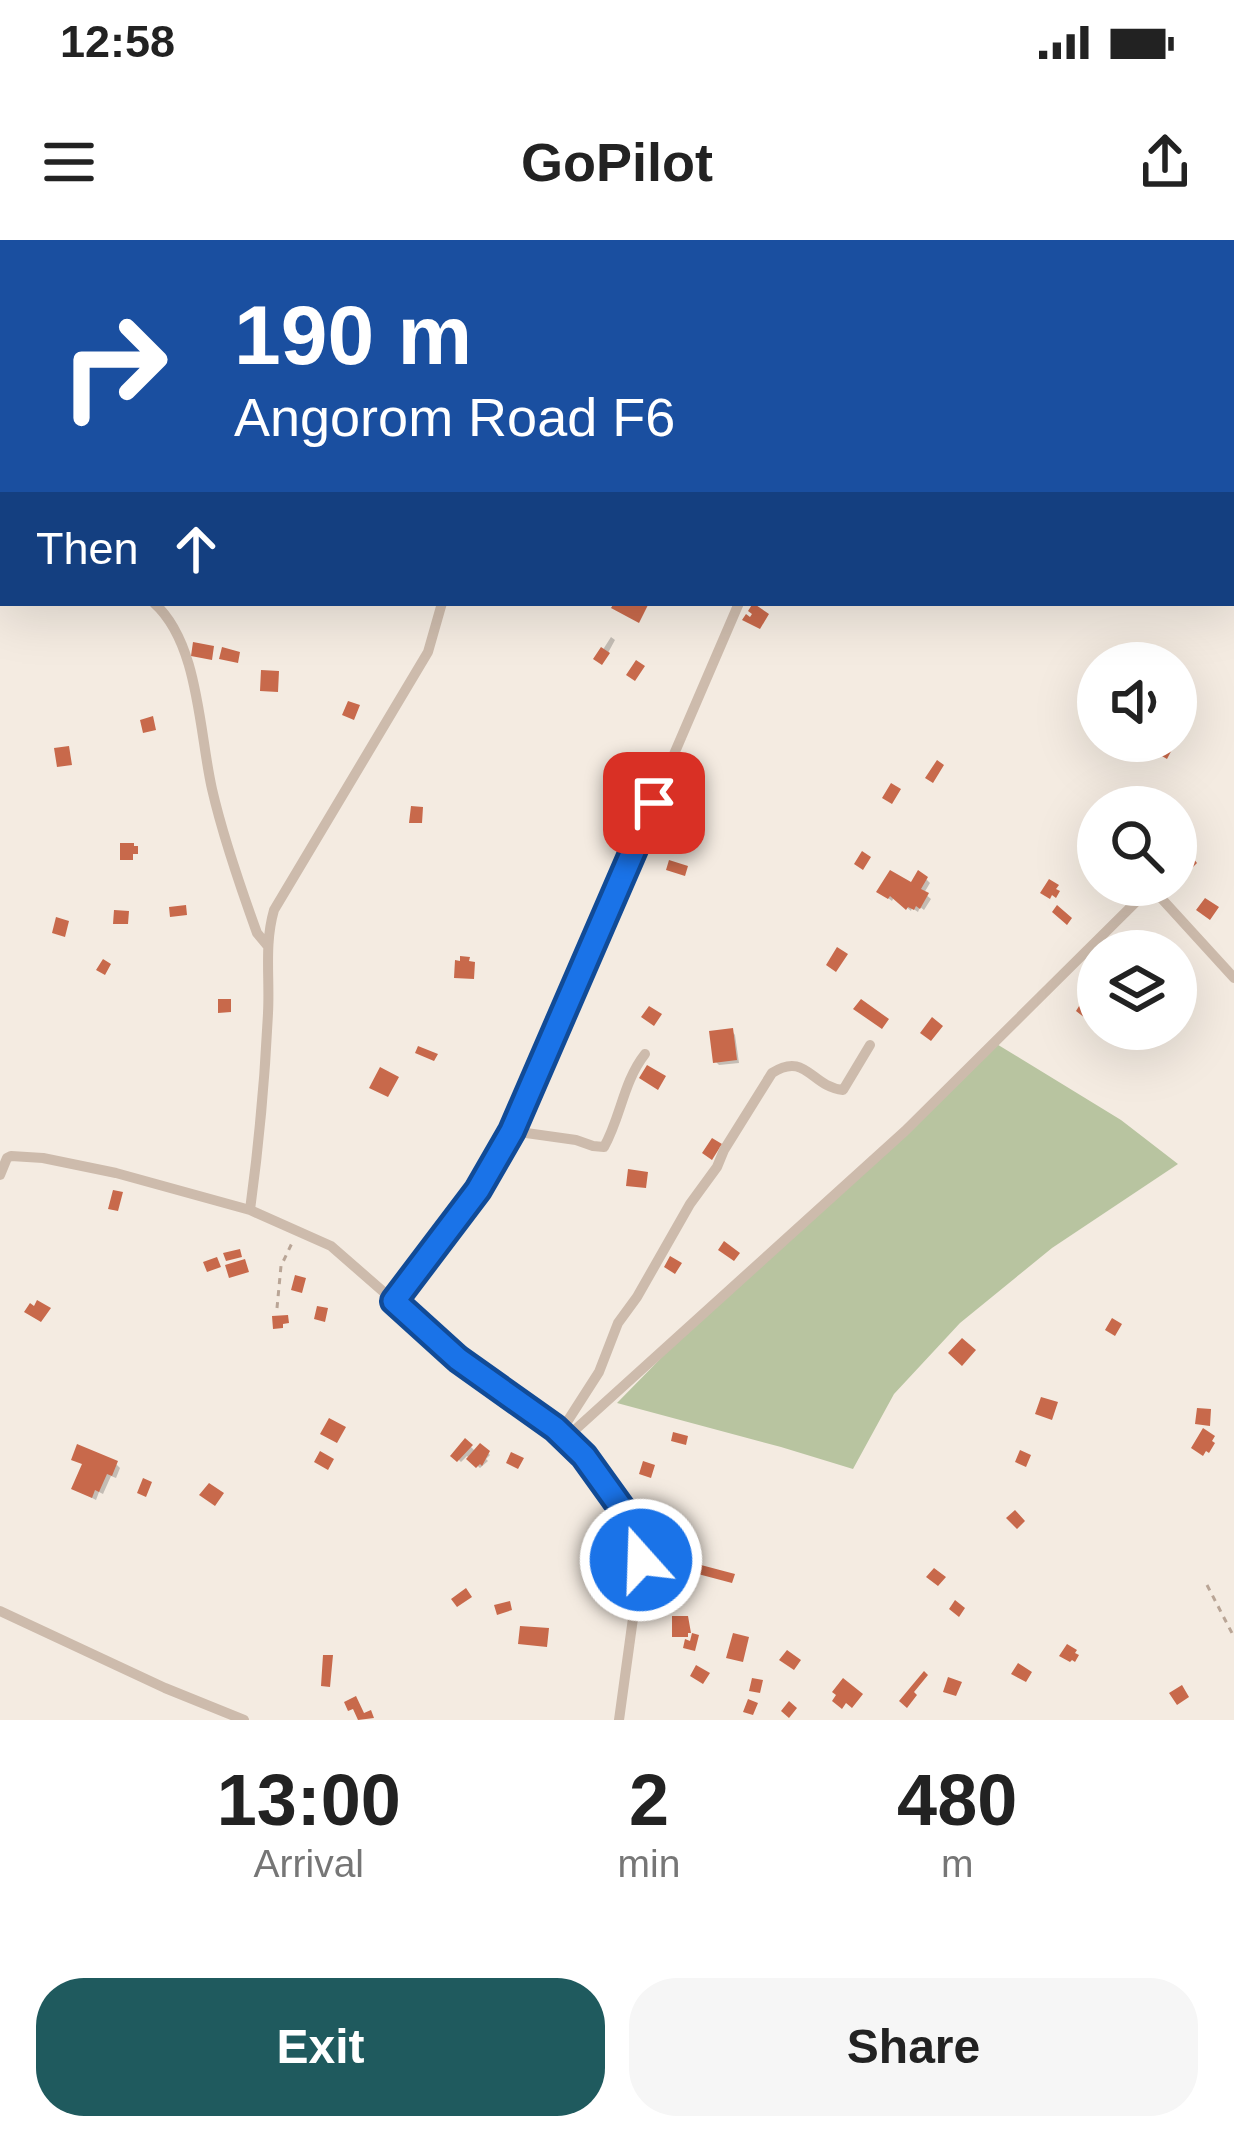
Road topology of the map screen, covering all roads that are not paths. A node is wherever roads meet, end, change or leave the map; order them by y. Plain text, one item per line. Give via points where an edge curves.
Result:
1 (157, 606) edge
2 (441, 606) edge
3 (738, 606) edge
4 (267, 945) junction
5 (1234, 978) edge
6 (870, 1046) dead end
7 (645, 1054) dead end
8 (512, 1131) junction
9 (3, 1156) edge
10 (0, 1175) edge
11 (250, 1210) junction
12 (394, 1301) junction
13 (566, 1438) junction
14 (0, 1611) edge
15 (244, 1720) edge
16 (619, 1720) edge

1 - 4 street via 184,651 212,791 256,933
2 - 4 street via 428,652 279,900
3 - 8 street
4 - 11 street via 265,1076
5 - 13 street via 1151,887 905,1131
6 - 13 street via 843,1090 796,1065 772,1073 618,1323 565,1425
7 - 8 street via 604,1147
8 - 12 street
9 - 10 street
9 - 11 street via 116,1173
11 - 12 street via 331,1246
12 - 13 street
13 - 16 street via 622,1507 641,1545
14 - 15 street

